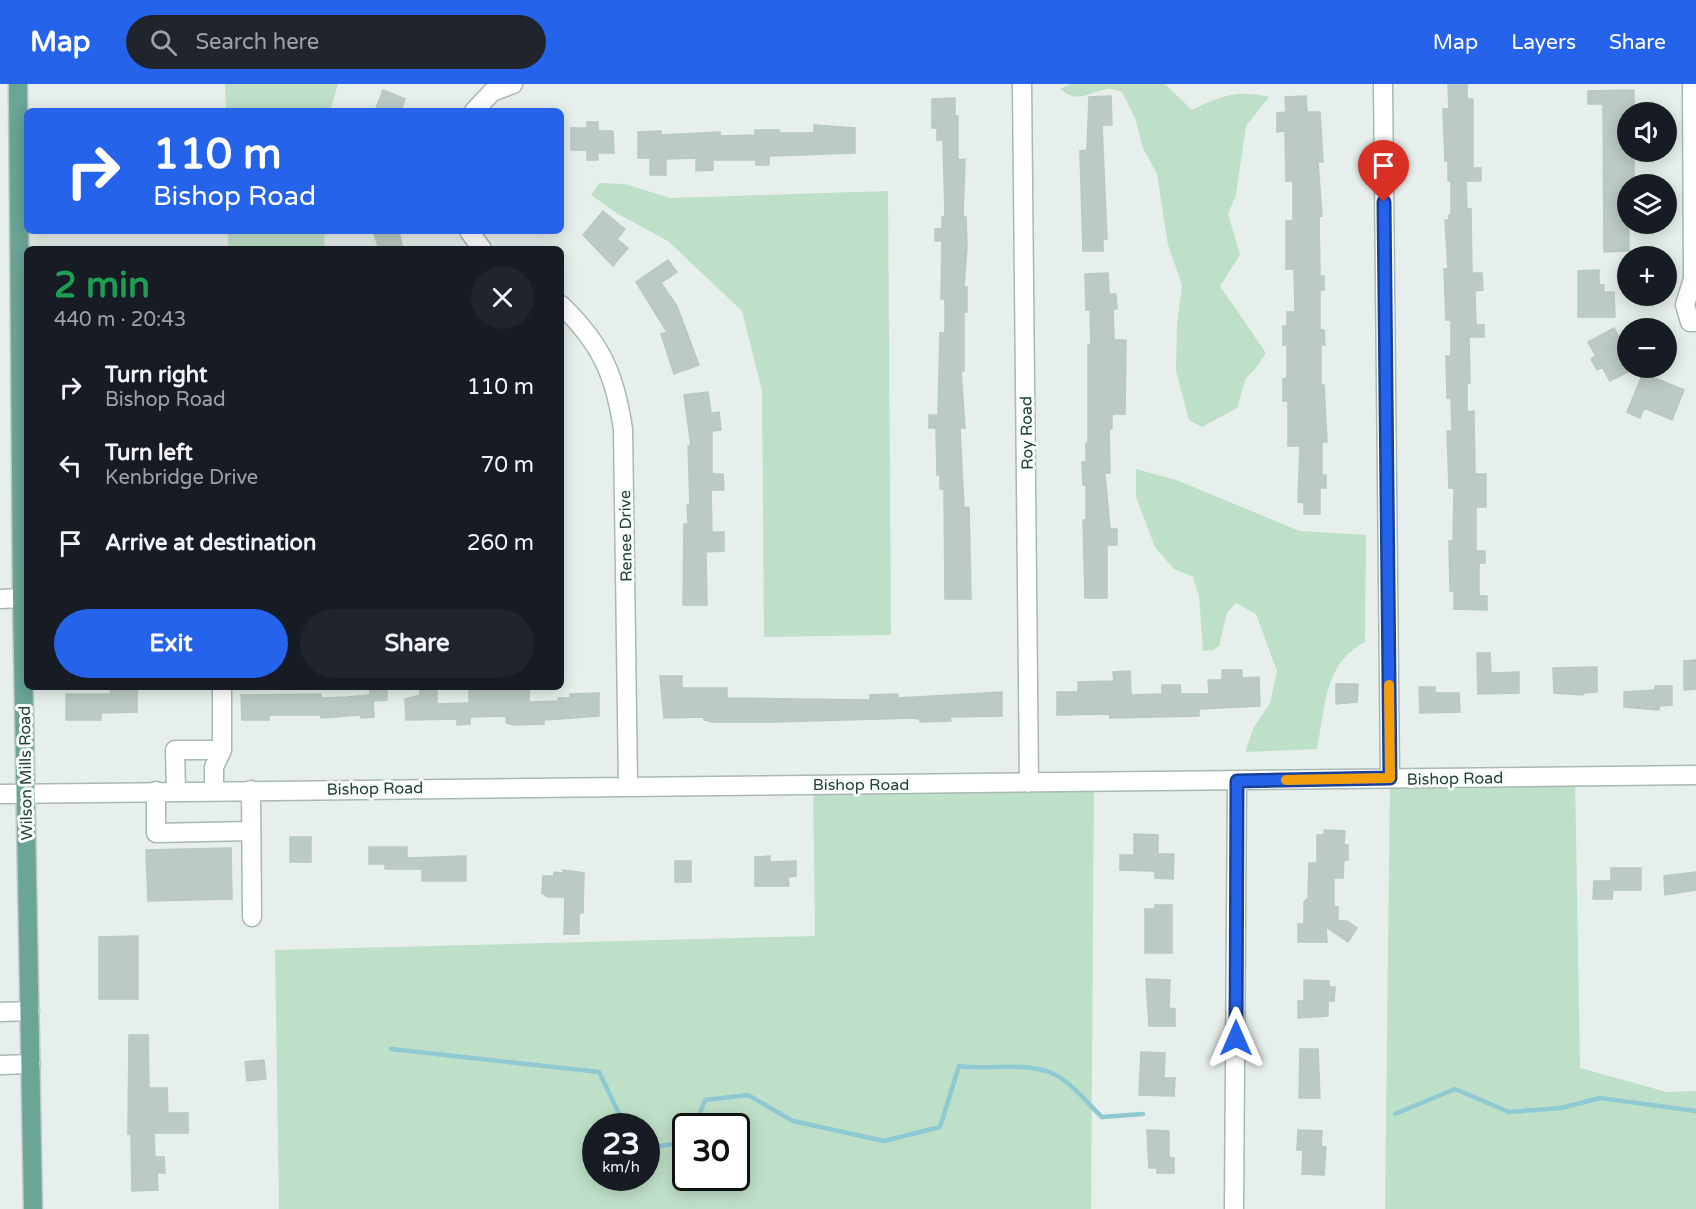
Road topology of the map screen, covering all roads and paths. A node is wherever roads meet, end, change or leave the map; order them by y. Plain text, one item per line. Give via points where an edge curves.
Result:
1 (18, 84) edge
2 (513, 84) edge
3 (1022, 84) edge
4 (1383, 84) edge
5 (1692, 84) edge
6 (477, 108) edge
7 (564, 308) edge
8 (1693, 322) edge
9 (24, 588) edge
10 (0, 599) edge
11 (25, 690) edge
12 (222, 690) edge
13 (222, 750) junction
14 (1696, 775) edge
15 (1390, 778) junction
16 (1237, 781) junction
17 (1029, 783) junction
18 (628, 785) junction
19 (214, 790) junction
20 (251, 790) junction
21 (156, 791) junction
22 (176, 791) junction
23 (26, 793) junction
24 (0, 794) edge
25 (251, 831) junction
26 (252, 917) dead end
27 (0, 1011) edge
28 (30, 1011) junction
29 (31, 1064) junction
30 (0, 1065) edge
31 (33, 1209) edge
32 (1234, 1209) edge

1 - 9 main road, Wilson Mills Road
2 - 6 street via 492,92
3 - 17 street, Roy Road
4 - 15 street
5 - 8 street via 1693,279 1685,304
7 - 18 street, Renee Drive via 586,329 606,364 618,392 623,429
9 - 10 street
11 - 23 main road, Wilson Mills Road
12 - 13 street
13 - 19 street via 214,767
13 - 22 street via 175,750
14 - 15 street, Bishop Road
15 - 16 street, Bishop Road
16 - 17 street, Bishop Road
16 - 32 street
17 - 18 street, Bishop Road
18 - 20 street, Bishop Road
19 - 20 street, Bishop Road
19 - 22 street, Bishop Road
20 - 25 street
21 - 22 street, Bishop Road
21 - 23 street, Bishop Road
21 - 25 street via 156,833
23 - 24 street, Bishop Road
23 - 28 main road, Wilson Mills Road
25 - 26 street
27 - 28 street
28 - 29 main road, Wilson Mills Road
29 - 30 street
29 - 31 main road, Wilson Mills Road

